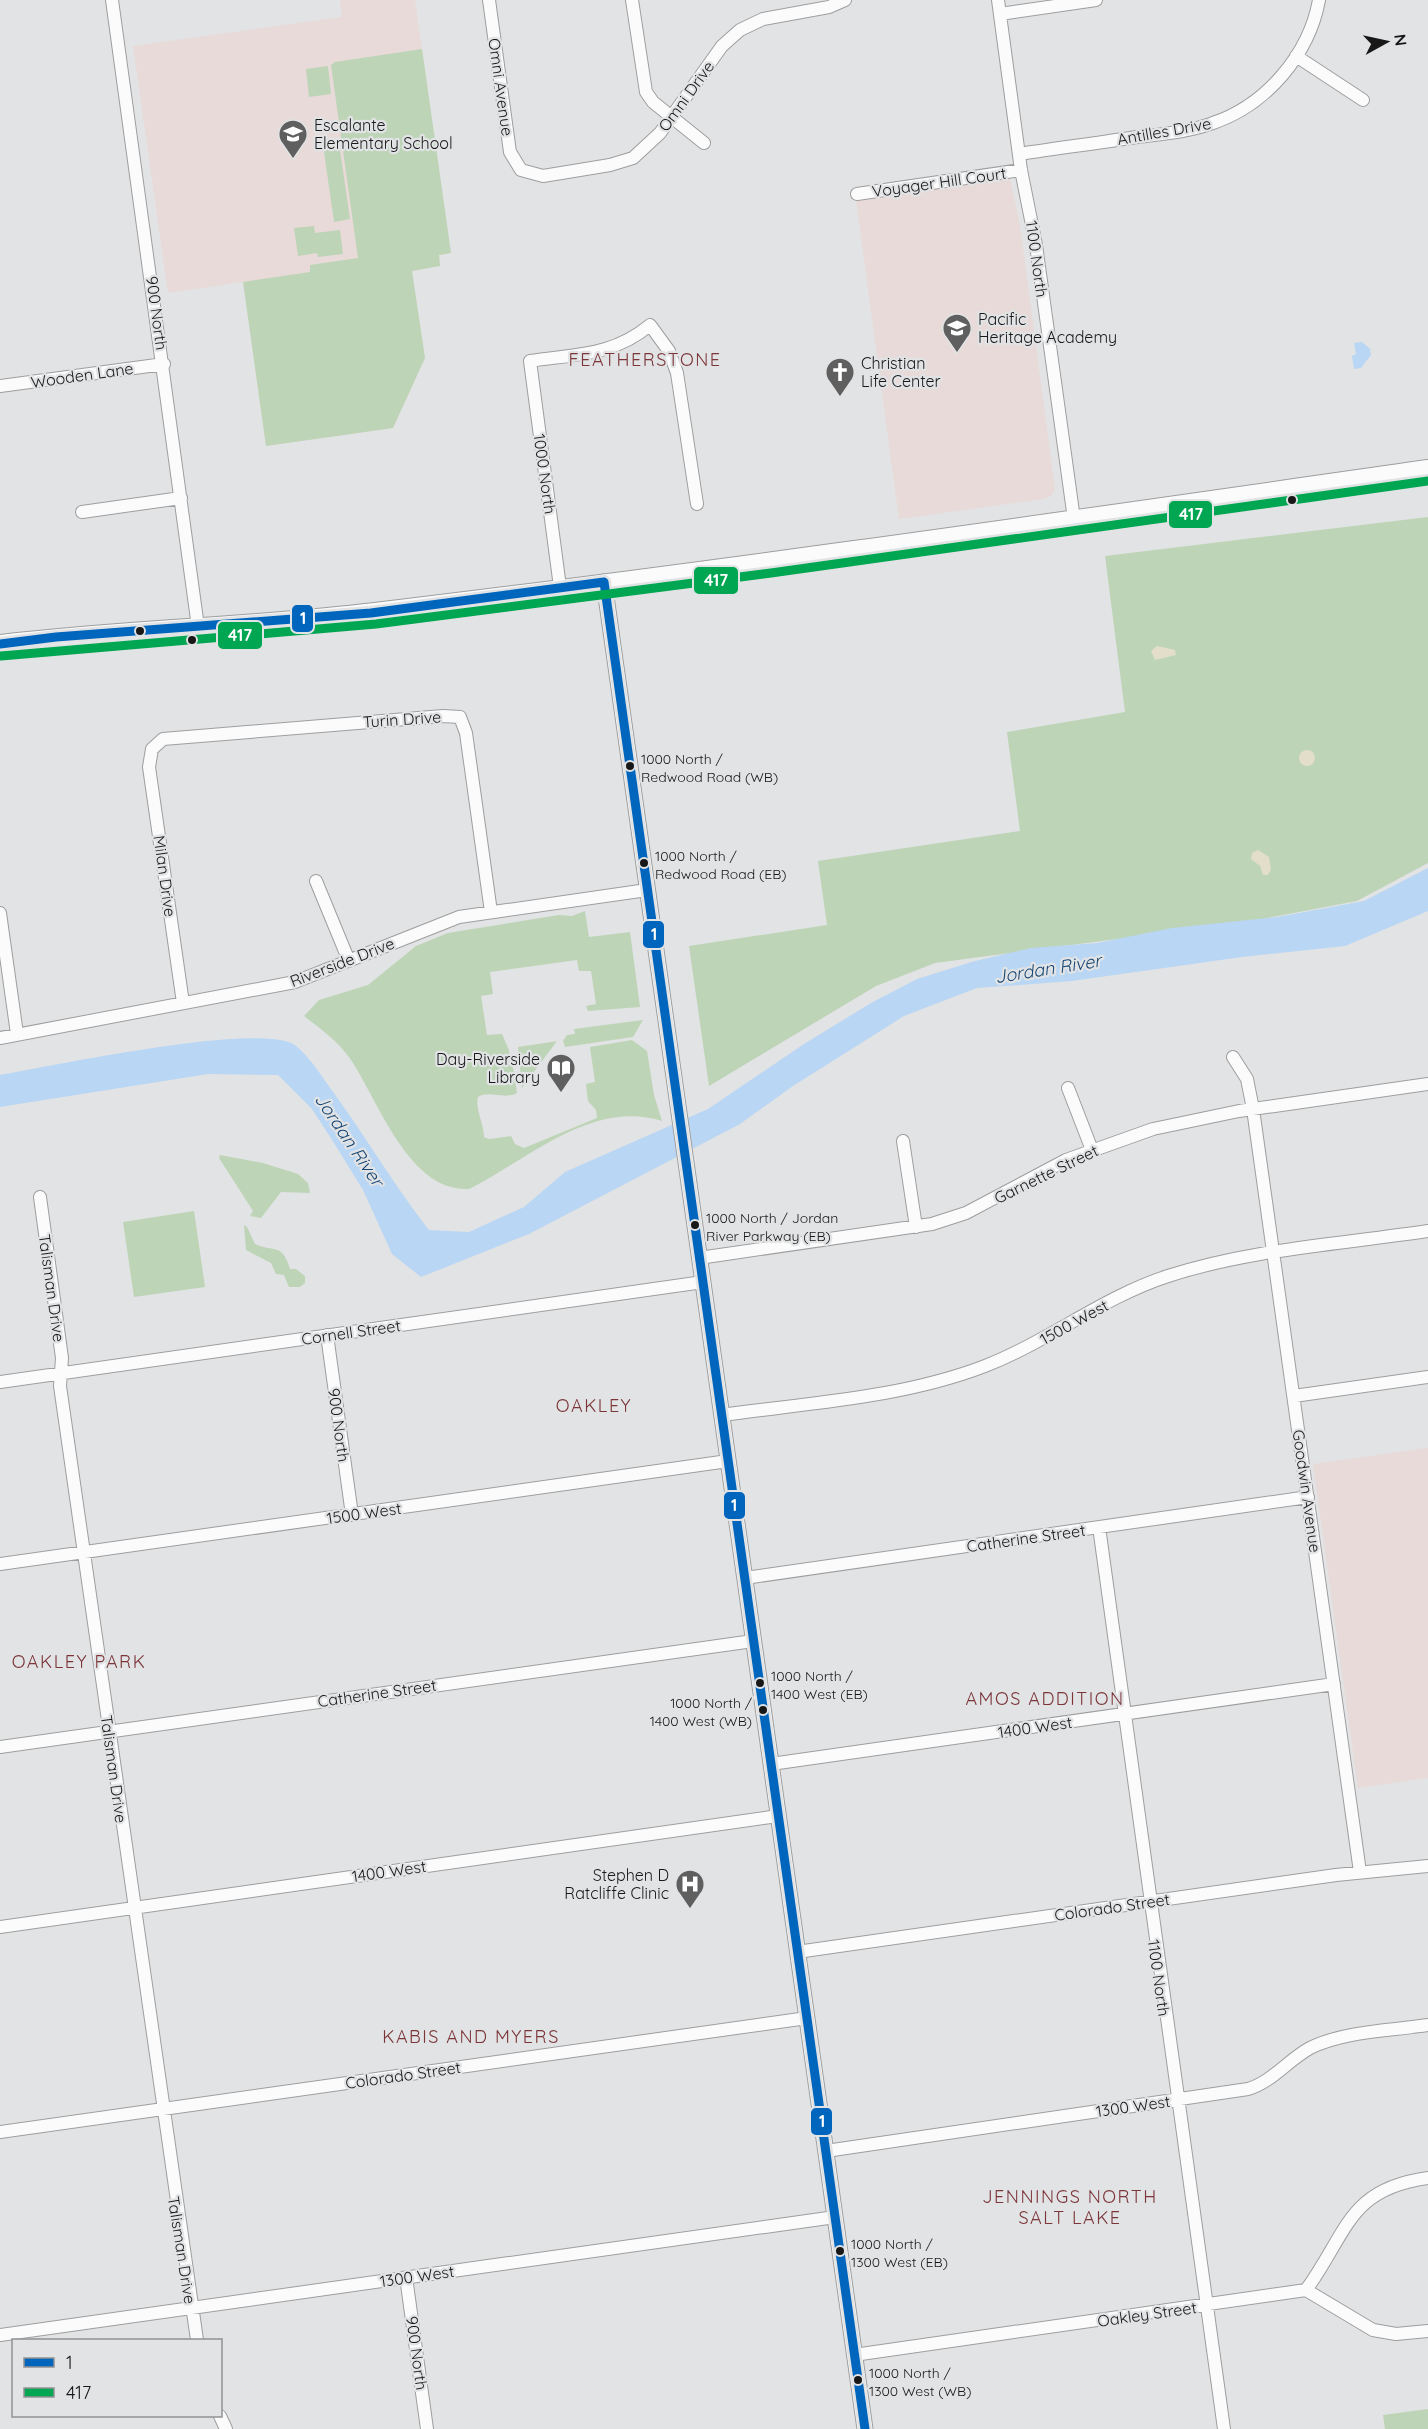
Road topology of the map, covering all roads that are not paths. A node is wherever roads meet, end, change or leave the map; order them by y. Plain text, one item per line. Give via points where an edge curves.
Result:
1 (112, 0) edge
2 (489, 0) edge
3 (632, 0) edge
4 (845, 0) edge
5 (998, 0) edge
6 (1096, 0) edge
7 (1319, 0) edge
8 (1000, 14) junction
9 (1296, 56) junction
10 (1364, 100) dead end
11 (671, 116) junction
12 (704, 143) dead end
13 (1019, 154) junction
14 (522, 170) joint
15 (1021, 170) junction
16 (857, 194) dead end
17 (164, 364) junction
18 (0, 386) edge
19 (1428, 469) edge
20 (181, 498) junction
21 (697, 504) dead end
22 (82, 512) dead end
23 (1074, 519) junction
24 (604, 582) junction
25 (560, 587) junction
26 (198, 627) junction
27 (0, 644) edge
28 (152, 750) joint
29 (316, 881) dead end
30 (647, 890) junction
31 (491, 912) junction
32 (0, 914) edge
33 (349, 961) junction
34 (183, 1003) junction
35 (17, 1034) junction
36 (0, 1038) edge
37 (1233, 1057) dead end
38 (1428, 1084) edge
39 (1068, 1088) dead end
40 (1253, 1109) junction
41 (903, 1141) dead end
42 (1092, 1150) junction
43 (40, 1197) dead end
44 (916, 1227) junction
45 (1428, 1231) edge
46 (1274, 1253) junction
47 (699, 1258) junction
48 (703, 1282) junction
49 (327, 1335) junction
50 (61, 1373) junction
51 (1428, 1377) edge
52 (0, 1382) edge
53 (1294, 1396) junction
54 (722, 1415) junction
55 (728, 1461) junction
56 (1308, 1497) junction
57 (352, 1515) junction
58 (1099, 1527) junction
59 (84, 1552) junction
60 (0, 1564) edge
61 (745, 1578) junction
62 (753, 1641) junction
63 (1334, 1684) junction
64 (1125, 1714) junction
65 (109, 1731) junction
66 (0, 1747) edge
67 (771, 1764) junction
68 (778, 1816) junction
69 (1428, 1866) edge
70 (1360, 1872) junction
71 (1150, 1902) junction
72 (134, 1908) junction
73 (0, 1927) edge
74 (797, 1952) junction
75 (807, 2018) junction
76 (1428, 2025) edge
77 (1177, 2099) junction
78 (162, 2109) junction
79 (0, 2132) edge
80 (825, 2151) junction
81 (1428, 2178) edge
82 (835, 2217) junction
83 (406, 2277) junction
84 (1306, 2290) junction
85 (1206, 2305) junction
86 (191, 2308) junction
87 (1428, 2331) edge
88 (0, 2335) edge
89 (197, 2339) edge
90 (854, 2355) junction
91 (427, 2429) edge
92 (865, 2429) edge
93 (1224, 2429) edge

1 - 17 street, 900 North
2 - 14 street, Omni Avenue via 508,145
3 - 11 street via 644,87 653,102
4 - 11 street, Omni Drive via 829,7 763,19 740,30 722,46
5 - 8 street, 1100 North
6 - 8 street
7 - 9 street, Antilles Drive
8 - 13 street, 1100 North
9 - 10 street
9 - 13 street, Antilles Drive via 1261,96 1215,123
11 - 12 street
11 - 14 street, Omni Drive via 644,150 621,162 543,176
13 - 15 street, 1100 North
15 - 16 street, Voyager Hill Court
15 - 23 street, 1100 North via 1035,238
17 - 18 street, Wooden Lane
17 - 20 street, 900 North
19 - 23 main road
20 - 22 street
20 - 26 street, 900 North
21 - 25 street, 1000 North via 678,373 669,351 650,325 632,340 610,348 530,361
23 - 24 main road
24 - 25 main road
24 - 30 street
25 - 26 main road via 371,613
26 - 27 main road
28 - 31 street, Turin Drive via 159,741 174,737 460,717 466,733
28 - 34 street, Milan Drive via 149,766
29 - 33 street
30 - 31 street, Riverside Drive
30 - 47 street
31 - 33 street, Riverside Drive via 448,920
32 - 35 street
33 - 34 street, Riverside Drive via 295,982
34 - 35 street, Riverside Drive
35 - 36 street, Riverside Drive
37 - 40 street, Goodwin Avenue via 1247,1079
38 - 40 street, Garnette Street
39 - 42 street
40 - 42 street, Garnette Street via 1154,1129
40 - 46 street, Goodwin Avenue
41 - 44 street
42 - 44 street, Garnette Street via 966,1213
43 - 50 street, Talisman Drive
44 - 47 street, Garnette Street
45 - 46 street, 1500 West
46 - 53 street, Goodwin Avenue
46 - 54 street, 1500 West via 1198,1268 1137,1288 1032,1346 956,1376 892,1390
47 - 48 street
48 - 49 street, Cornell Street
48 - 54 street
49 - 50 street, Cornell Street
49 - 57 street, 900 North
50 - 52 street, Cornell Street
50 - 59 street, Talisman Drive
51 - 53 street
53 - 56 street, Goodwin Avenue
54 - 55 street
55 - 57 street, 1500 West
55 - 61 street
56 - 58 street, Catherine Street
56 - 63 street, Goodwin Avenue
57 - 59 street, 1500 West
58 - 61 street, Catherine Street
58 - 64 street, 1100 North
59 - 60 street, 1500 West
59 - 65 street, Talisman Drive
61 - 62 street
62 - 65 street, Catherine Street
62 - 67 street
63 - 64 street, 1400 West
63 - 70 street, Goodwin Avenue
64 - 67 street, 1400 West
64 - 71 street, 1100 North
65 - 66 street, Catherine Street
65 - 72 street, Talisman Drive
67 - 68 street
68 - 72 street, 1400 West
68 - 74 street
69 - 70 street, Colorado Street
70 - 71 street, Colorado Street
71 - 74 street, Colorado Street
71 - 77 street, 1100 North
72 - 73 street, 1400 West
72 - 78 street, Talisman Drive
74 - 75 street
75 - 78 street, Colorado Street
75 - 80 street
76 - 77 street, 1300 West via 1325,2042 1298,2055 1257,2086
77 - 80 street, 1300 West
77 - 85 street, 1100 North
78 - 79 street, Colorado Street
78 - 86 street, Talisman Drive
80 - 82 street
81 - 84 street via 1396,2184 1370,2197 1356,2212
82 - 83 street, 1300 West
82 - 90 street
83 - 86 street, 1300 West
83 - 91 street, 900 North
84 - 85 street, Oakley Street
84 - 87 street via 1373,2330 1396,2334
85 - 90 street, Oakley Street
85 - 93 street, 1100 North
86 - 88 street, 1300 West
86 - 89 street, Talisman Drive
90 - 92 street

